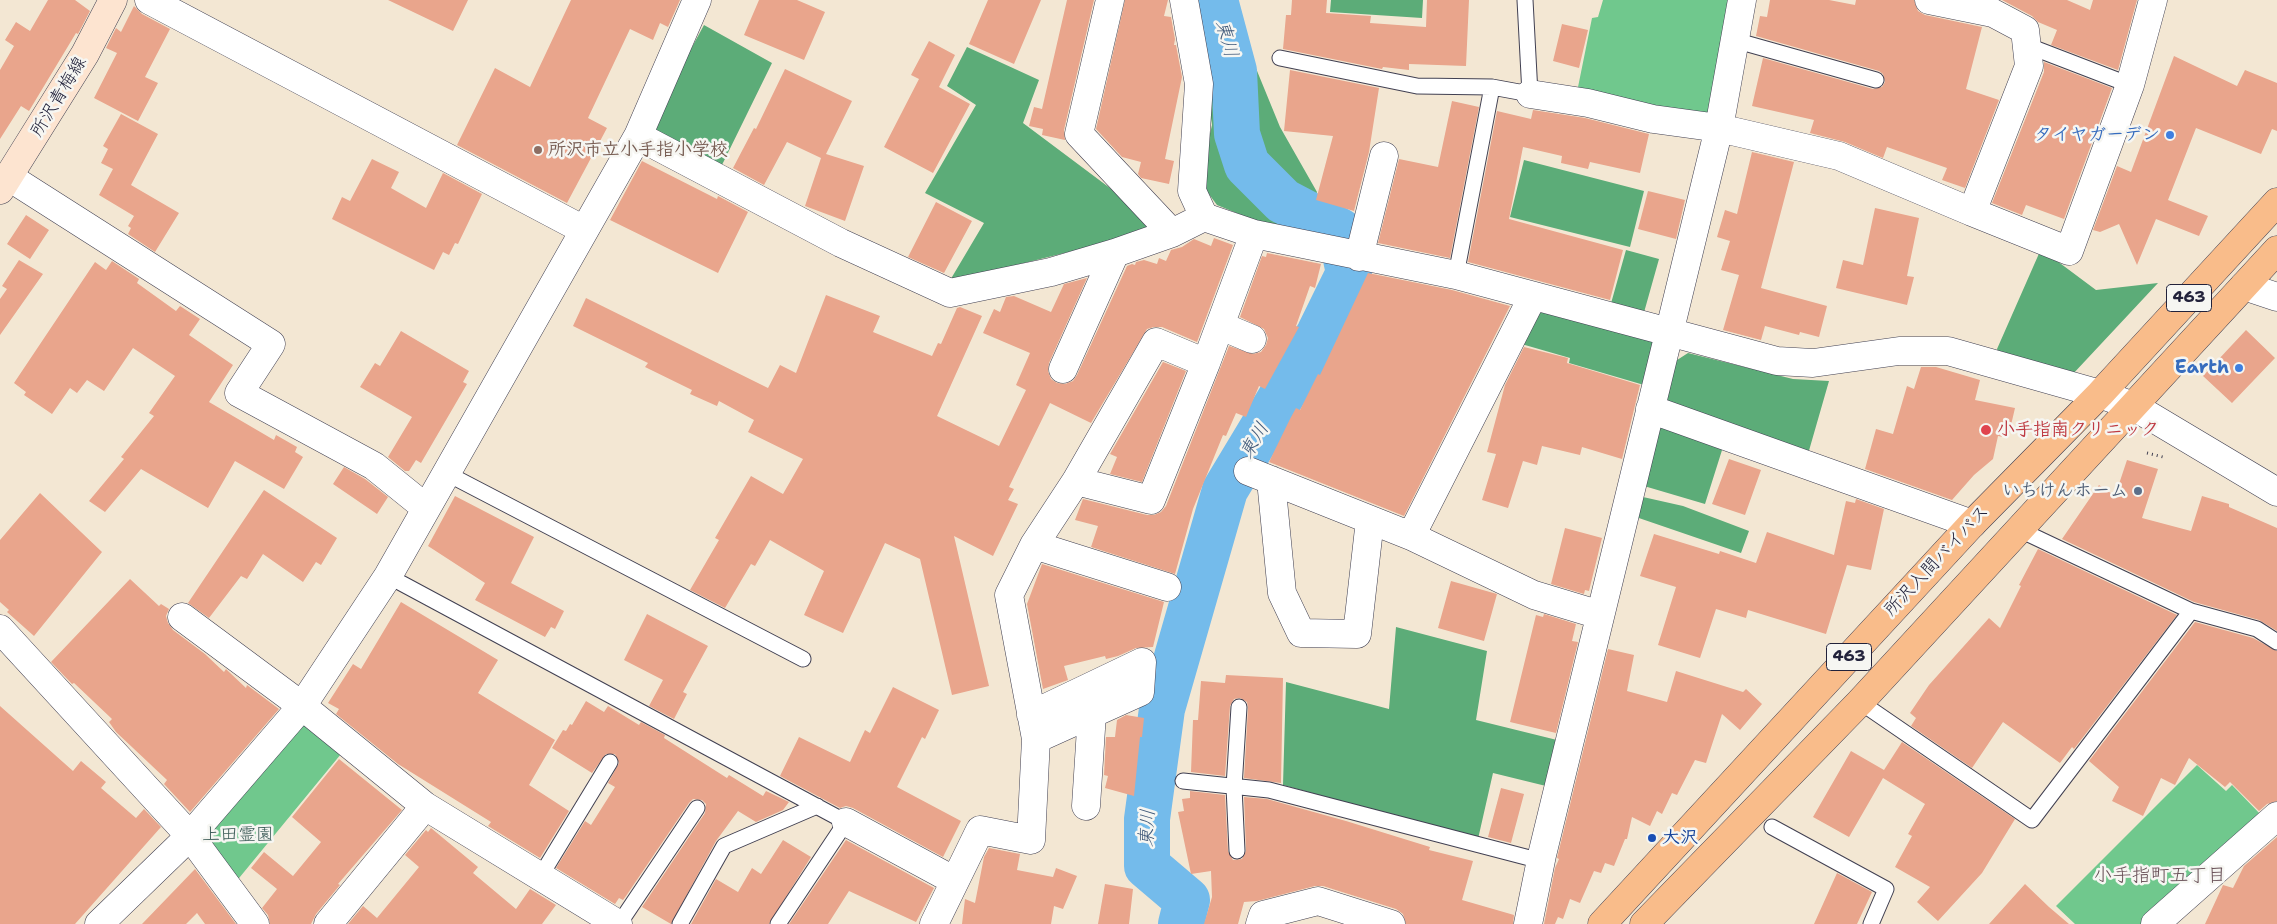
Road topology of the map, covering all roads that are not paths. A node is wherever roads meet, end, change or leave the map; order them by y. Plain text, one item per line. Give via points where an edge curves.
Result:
1 (113, 0) edge
2 (150, 0) edge
3 (697, 0) edge
4 (1110, 0) edge
5 (1184, 0) edge
6 (1525, 0) edge
7 (1742, 0) edge
8 (1929, 0) edge
9 (2153, 0) edge
10 (1734, 40) junction
11 (2026, 45) junction
12 (1280, 58) dead end
13 (1876, 80) dead end
14 (2130, 85) junction
15 (1492, 87) junction
16 (1530, 94) junction
17 (1719, 128) junction
18 (638, 136) junction
19 (1384, 156) dead end
20 (4, 184) edge
21 (2277, 202) edge
22 (1972, 212) junction
23 (1204, 217) junction
24 (584, 230) junction
25 (1172, 233) junction
26 (1254, 234) junction
27 (2277, 250) edge
28 (1114, 253) junction
29 (1348, 254) junction
30 (1456, 275) junction
31 (2244, 286) junction
32 (1533, 296) junction
33 (2277, 297) edge
34 (1221, 326) junction
35 (1671, 332) junction
36 (1252, 339) dead end
37 (1206, 363) junction
38 (1062, 369) dead end
39 (2100, 394) junction
40 (2133, 406) junction
41 (1650, 409) junction
42 (446, 473) junction
43 (1076, 481) junction
44 (2277, 492) edge
45 (426, 508) junction
46 (1370, 520) junction
47 (1972, 524) junction
48 (2020, 530) junction
49 (1411, 536) junction
50 (1034, 544) junction
51 (388, 576) junction
52 (1167, 587) dead end
53 (2191, 611) junction
54 (1600, 615) junction
55 (182, 617) dead end
56 (0, 629) edge
57 (2277, 642) edge
58 (803, 659) dead end
59 (1860, 702) junction
60 (302, 706) junction
61 (1239, 707) dead end
62 (1092, 713) junction
63 (1033, 727) junction
64 (610, 762) dead end
65 (1183, 781) dead end
66 (1234, 786) junction
67 (425, 806) junction
68 (817, 806) junction
69 (1086, 806) dead end
70 (697, 808) dead end
71 (2277, 816) edge
72 (846, 822) junction
73 (1772, 827) dead end
74 (190, 836) junction
75 (1237, 852) dead end
76 (1541, 861) junction
77 (540, 877) junction
78 (955, 881) junction
79 (99, 924) edge
80 (255, 924) edge
81 (328, 924) edge
82 (619, 924) edge
83 (680, 924) edge
84 (778, 924) edge
85 (934, 924) edge
86 (1260, 924) edge
87 (1391, 924) edge
88 (1528, 924) edge
89 (1602, 924) edge
90 (1644, 924) edge
91 (1871, 924) edge
92 (2155, 924) edge

1 - 20 main road, 所沢青梅線 via 85,54
2 - 24 street
3 - 18 street
4 - 25 street via 1079,134
5 - 23 street via 1199,84 1192,190
6 - 16 lane
7 - 10 street
8 - 11 street via 1993,13 2025,30
9 - 14 street
10 - 13 lane
10 - 17 street
11 - 14 lane
11 - 22 street via 2029,66
12 - 15 lane via 1417,86
14 - 22 street via 2069,251
15 - 16 lane
15 - 30 lane
16 - 17 street via 1588,103 1653,119
17 - 22 street via 1838,156
17 - 35 street
18 - 24 street
18 - 28 street via 841,243 950,293 1051,272
19 - 29 street
20 - 45 street via 271,344 240,392 374,466
21 - 39 highway, 所沢入間バイパス / 463
23 - 25 street
23 - 26 street
24 - 42 street
25 - 28 street
26 - 29 street
26 - 34 street
27 - 31 highway, 463
28 - 38 street
29 - 30 street
30 - 32 street
31 - 33 street
31 - 40 highway, 463
32 - 35 street
32 - 49 street
34 - 36 street
34 - 37 street
35 - 39 street via 1786,361 1813,363 1899,351 1948,351
35 - 41 street
37 - 43 street via 1156,342
37 - 43 street via 1151,500
39 - 40 street
39 - 47 highway, 所沢入間バイパス / 463
40 - 44 street
40 - 48 highway, 463
41 - 47 street
41 - 54 street
42 - 45 street
42 - 58 lane
43 - 50 street
45 - 51 street
46 - 46 street via 1259,476 1282,593 1301,632 1357,634
46 - 49 street
47 - 89 highway, 所沢入間バイパス / 463
48 - 53 lane
48 - 59 highway, 463
49 - 54 street via 1534,595
50 - 52 street
50 - 63 street via 1009,595
51 - 60 street
51 - 68 lane
53 - 57 lane via 2257,629
53 - 59 lane via 2032,820
54 - 76 street
55 - 60 street
56 - 74 street
59 - 90 highway, 463
60 - 67 street
60 - 74 street
61 - 66 lane
62 - 63 street
62 - 63 street via 1140,692 1142,662
62 - 69 street
63 - 78 street via 1031,840 980,830
64 - 77 lane
65 - 66 lane
66 - 75 lane
66 - 76 lane via 1269,790
67 - 77 street
67 - 81 street
68 - 72 lane
68 - 83 lane via 724,846
70 - 82 lane
71 - 92 street
72 - 78 street
72 - 84 lane
73 - 91 lane via 1886,889
74 - 79 street
74 - 80 street
76 - 88 street
77 - 82 street
78 - 85 street
86 - 87 street via 1263,915 1318,901

